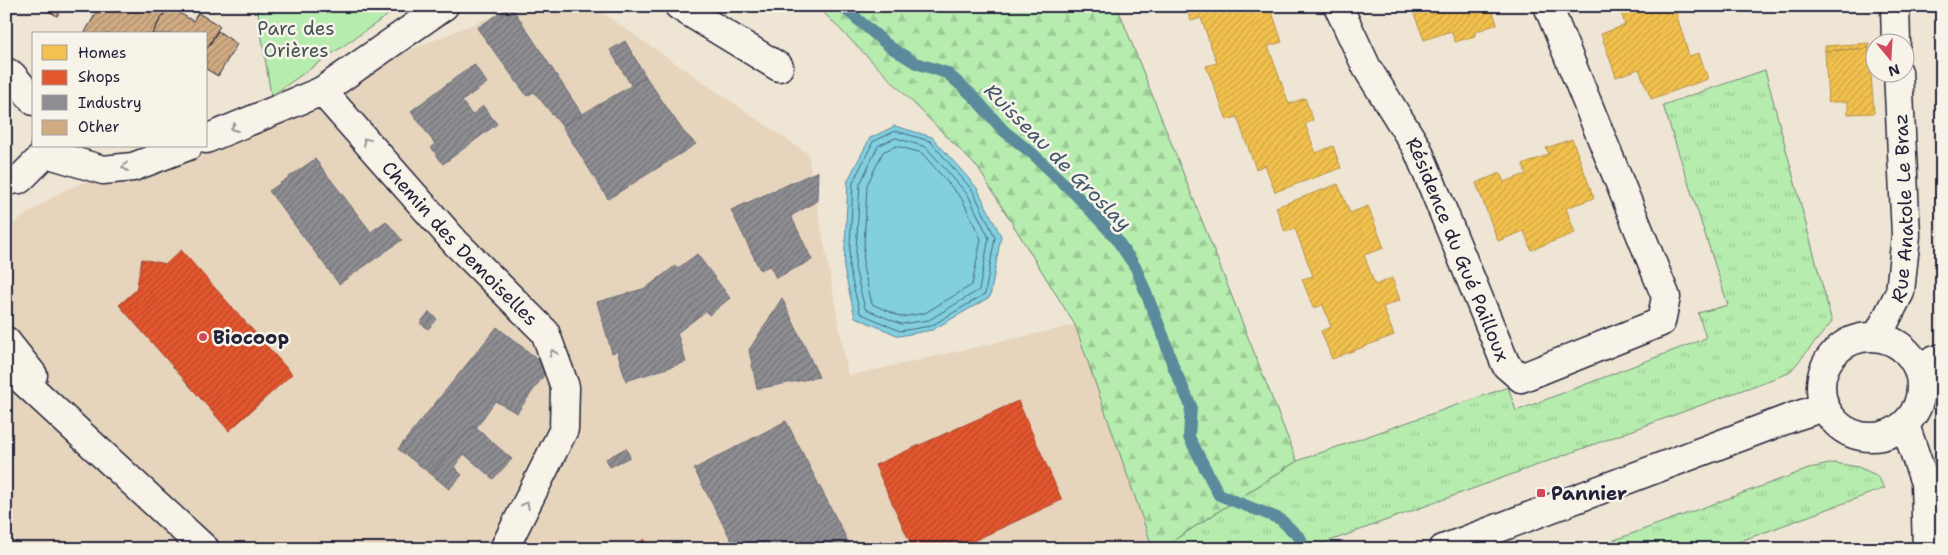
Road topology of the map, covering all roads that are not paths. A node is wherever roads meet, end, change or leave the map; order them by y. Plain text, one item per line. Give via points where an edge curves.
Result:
1 (444, 6) edge
2 (679, 6) edge
3 (1338, 6) edge
4 (1548, 6) edge
5 (1895, 6) edge
6 (1896, 32) edge
7 (779, 67) dead end
8 (6, 72) edge
9 (1898, 82) edge
10 (322, 91) junction
11 (32, 99) edge
12 (208, 138) edge
13 (183, 148) edge
14 (45, 150) edge
15 (6, 181) edge
16 (1876, 337) junction
17 (6, 341) edge
18 (1930, 362) edge
19 (6, 365) edge
20 (1824, 408) junction
21 (71, 423) junction
22 (1905, 425) junction
23 (205, 549) edge
24 (504, 549) edge
25 (1443, 549) edge
26 (1927, 549) edge

1 - 10 street
2 - 7 street
3 - 4 street, Résidence du Gué Pailloux via 1367,68 1417,148 1506,365 1521,378 1661,322 1666,297
5 - 6 street
8 - 11 street
9 - 16 street, Rue Anatole Le Braz via 1906,235 1900,292
10 -> 12 street
24 -> 10 street, Chemin des Demoiselles via 564,429 565,387 545,332 456,242
13 -> 14 street via 132,167 103,170
14 - 15 street via 20,179
16 - 18 street via 1889,340 1910,356
16 - 20 street via 1846,343 1834,352 1822,376
17 - 21 street
18 - 22 street via 1921,379 1919,404
19 - 21 street
20 - 22 street via 1838,426 1863,437 1878,438
20 - 25 street
21 - 23 street
22 - 26 street via 1925,483

